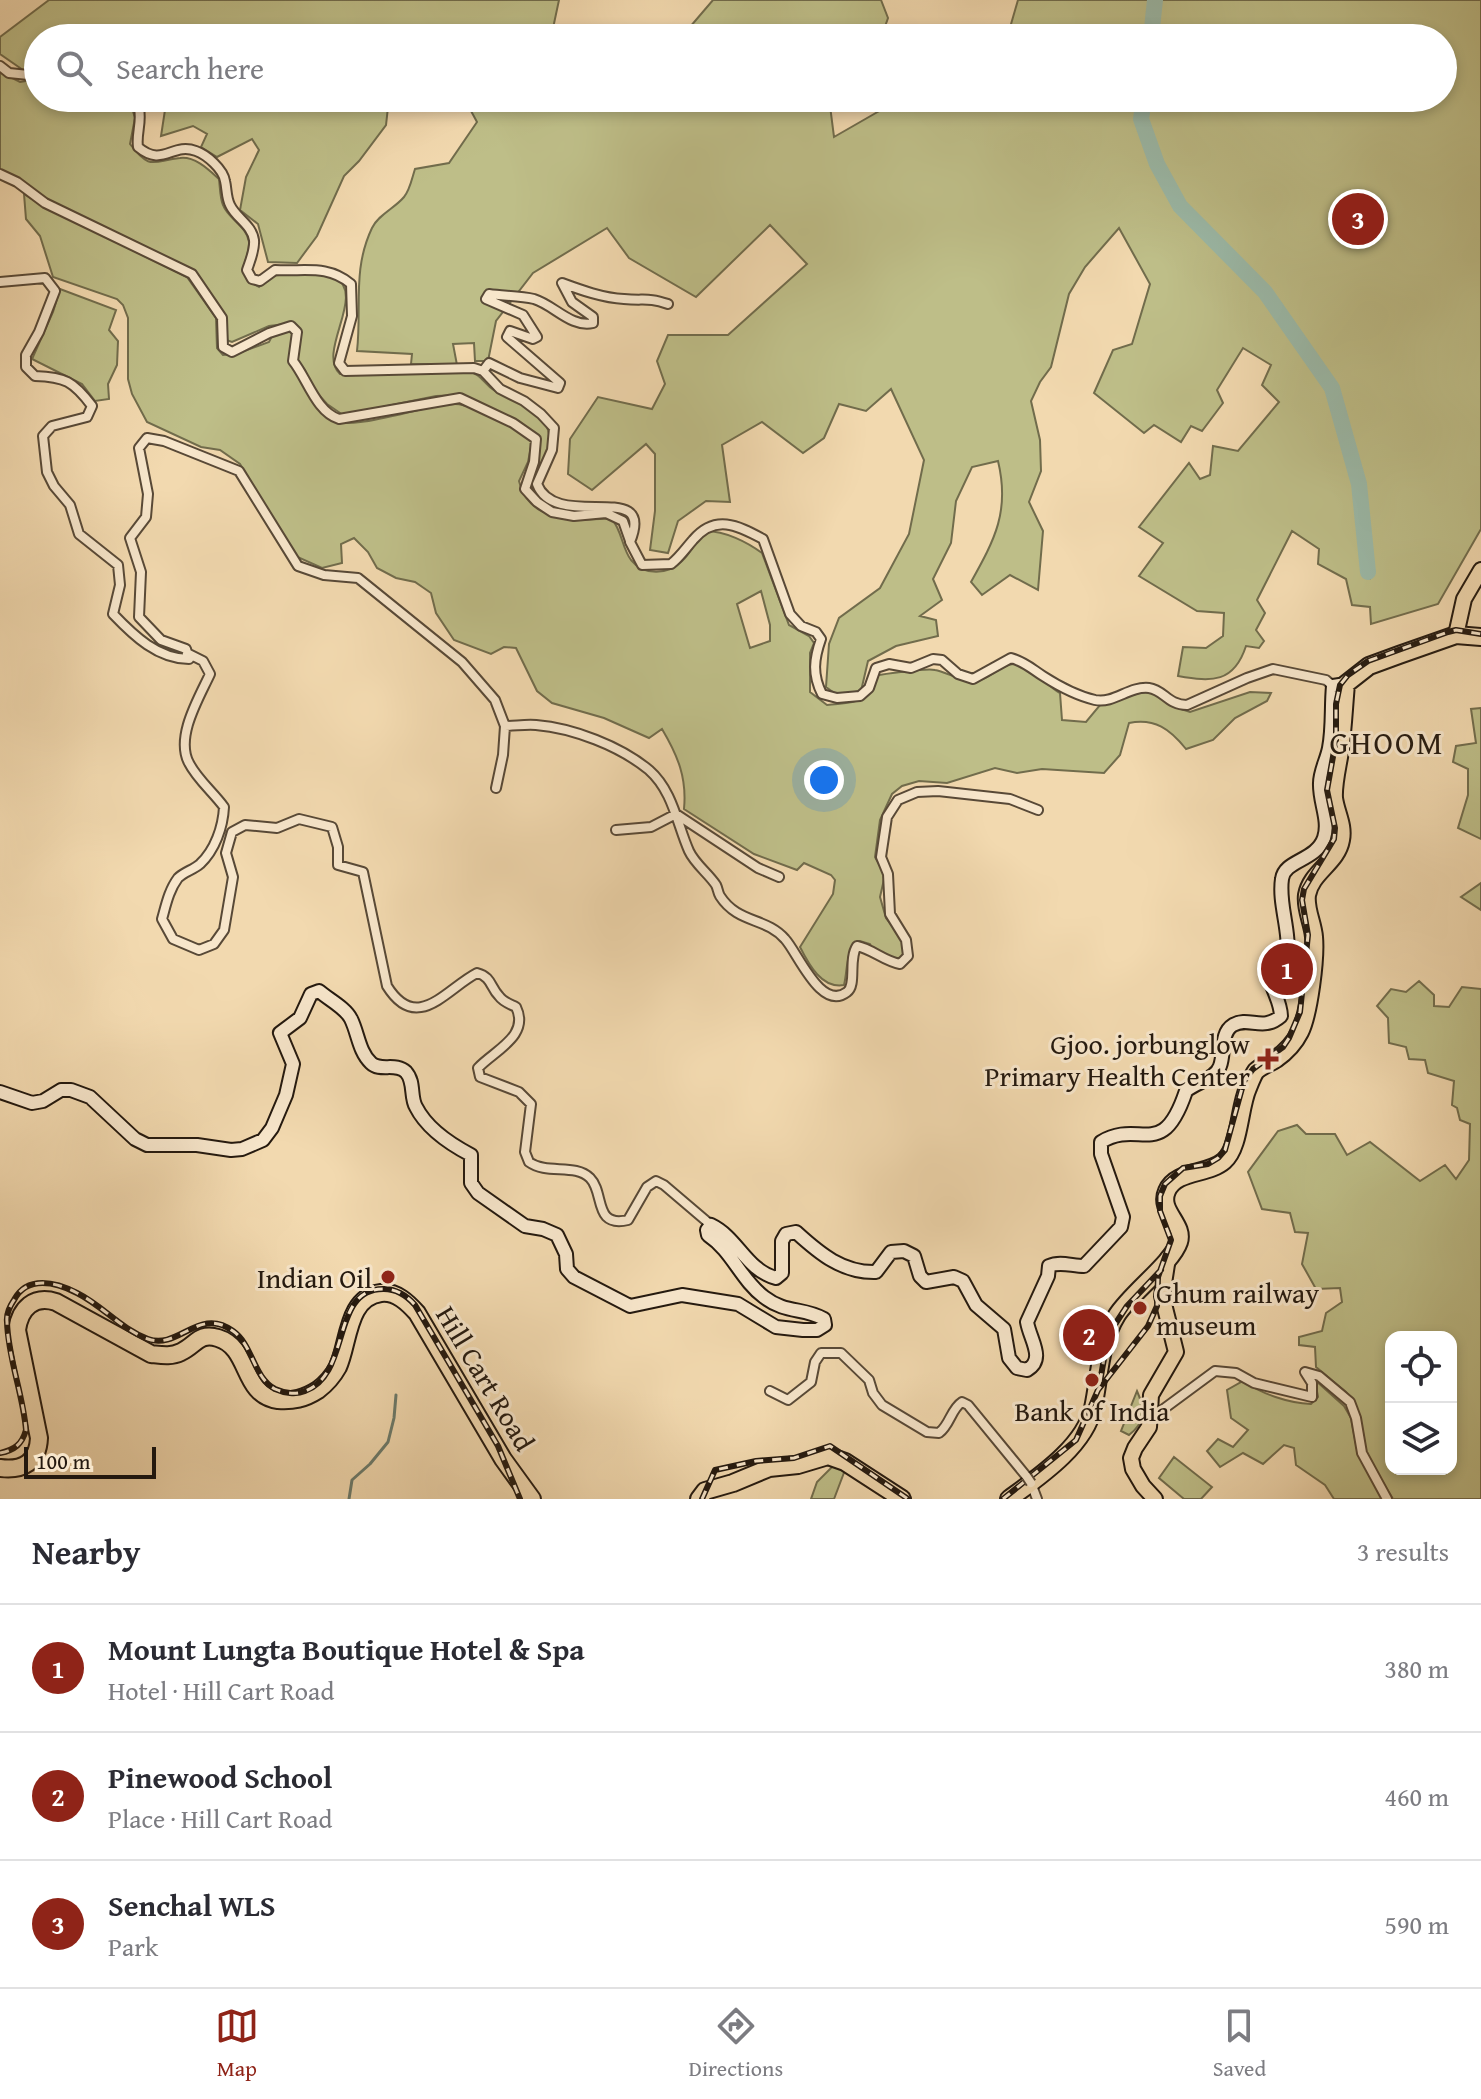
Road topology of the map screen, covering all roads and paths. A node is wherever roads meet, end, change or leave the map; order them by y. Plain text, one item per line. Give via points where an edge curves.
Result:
1 (0, 66) edge
2 (24, 75) edge
3 (140, 112) edge
4 (0, 174) edge
5 (0, 282) edge
6 (668, 304) dead end
7 (483, 371) junction
8 (630, 542) junction
9 (1481, 570) edge
10 (1456, 635) junction
11 (1481, 637) edge
12 (187, 653) junction
13 (1340, 685) junction
14 (505, 726) junction
15 (496, 788) dead end
16 (1038, 810) dead end
17 (676, 814) junction
18 (616, 830) dead end
19 (779, 877) dead end
20 (0, 1092) edge
21 (711, 1225) junction
22 (1168, 1258) junction
23 (770, 1391) dead end
24 (1150, 1419) junction
25 (0, 1468) edge
26 (1032, 1486) edge
27 (532, 1499) edge
28 (699, 1499) edge
29 (902, 1499) edge
30 (1009, 1499) edge
31 (1155, 1499) edge
32 (1387, 1499) edge

1 - 2 street
3 - 7 street via 138,147 146,154 197,151 220,170 231,208 252,231 247,270 252,279 260,281 275,270 310,268 351,284 352,316 339,363 345,371
4 - 8 street via 45,203 192,274 222,318 223,347 232,352 291,326 297,332 293,361 330,417 460,398 513,423 536,439 525,489 537,502 552,512 574,516 606,513 623,521
5 - 12 street via 45,278 55,291 26,355 26,367 35,376 60,377 92,406 87,417 52,426 43,436 47,472 70,505 79,534 118,565 120,585 113,614 158,652 189,659
6 - 7 street via 647,297 625,300 562,283 572,302 593,317 588,324 536,300 489,294 486,299 523,315 537,337 510,331 507,337 560,383 558,388 520,378 489,363
7 - 8 street via 554,428 552,450 537,484 540,491 564,507 600,505 628,512 635,526
8 - 13 street via 642,565 655,566 679,558 706,526 734,526 763,539 790,614 821,639 816,682 822,694 837,698 860,696 876,668 911,668 933,659 973,679 1011,658 1093,700 1107,701 1146,688 1176,705 1187,705 1273,669
9 - 10 main road via 1464,599
10 - 11 highway
10 - 13 highway via 1369,666
12 - 14 street via 161,640 139,617 141,572 130,538 146,517 148,494 139,448 147,438 239,471 298,566 358,578 462,662 495,700
12 - 21 street via 203,661 210,674 183,748 189,764 224,807 223,824 208,855 180,876 168,898 162,919 173,939 199,950 214,944 224,930 233,877 226,853 232,832 245,825 277,828 299,819 332,827 338,865 363,872 387,986 395,999 418,1008 435,1004 477,973 516,1007 521,1017 518,1031 478,1068 480,1077 519,1092 531,1104 525,1152 529,1162 545,1170 587,1176 609,1219 628,1220 656,1181
13 - 21 main road via 1320,779 1323,842 1305,860 1284,870 1281,880 1289,946 1271,974 1271,986 1281,1016 1263,1025 1230,1026 1220,1068 1186,1091 1164,1131 1110,1136 1101,1142 1123,1217 1121,1227 1084,1266 1049,1266 1027,1322 1038,1356 1035,1365 1017,1368 1009,1358 1004,1329 976,1305 963,1281 954,1277 926,1282 914,1256 904,1251 891,1252 876,1272 858,1273 830,1261 796,1232 786,1234 782,1273 776,1278 762,1274
13 - 22 highway via 1334,797 1341,840 1307,898 1314,937 1301,1030 1277,1059 1256,1071 1227,1158 1168,1188 1165,1207 1179,1241
14 - 15 street
14 - 17 street via 534,724 562,730 621,753 650,771
16 - 17 street via 1010,799 938,791 898,800 887,817 881,857 888,874 890,914 906,940 908,956 900,964 857,946 851,988 834,997 811,978 776,929 740,917 721,897 690,853
17 - 18 street via 651,827
17 - 19 street
20 - 21 main road via 32,1103 71,1090 90,1097 147,1145 231,1150 254,1146 272,1128 291,1078 293,1064 280,1033 300,1018 311,994 319,991 351,1016 370,1063 396,1066 406,1073 415,1106 448,1143 471,1155 471,1183 478,1193 525,1226 557,1235 574,1277 630,1306 682,1295 738,1304 776,1327 817,1330 825,1325 816,1314 782,1309 762,1296 708,1235
22 - 24 main road via 1162,1296 1177,1345 1151,1395
22 - 26 highway via 1135,1291 1106,1336 1093,1411 1081,1438
23 - 26 street via 788,1400 811,1382 821,1353 841,1353 869,1380 882,1405 927,1432 939,1433 957,1406 968,1405
24 - 31 main road via 1131,1458
24 - 32 street via 1215,1371 1312,1397 1305,1372 1319,1376 1350,1402 1362,1453
25 - 27 highway, Hill Cart Road via 25,1466 38,1449 17,1330 29,1304 56,1302 151,1354 181,1352 206,1335 224,1340 239,1354 254,1389 293,1402 319,1389 335,1372 362,1302 389,1293 417,1313
26 - 30 highway
28 - 29 highway via 705,1491 769,1468 828,1456

